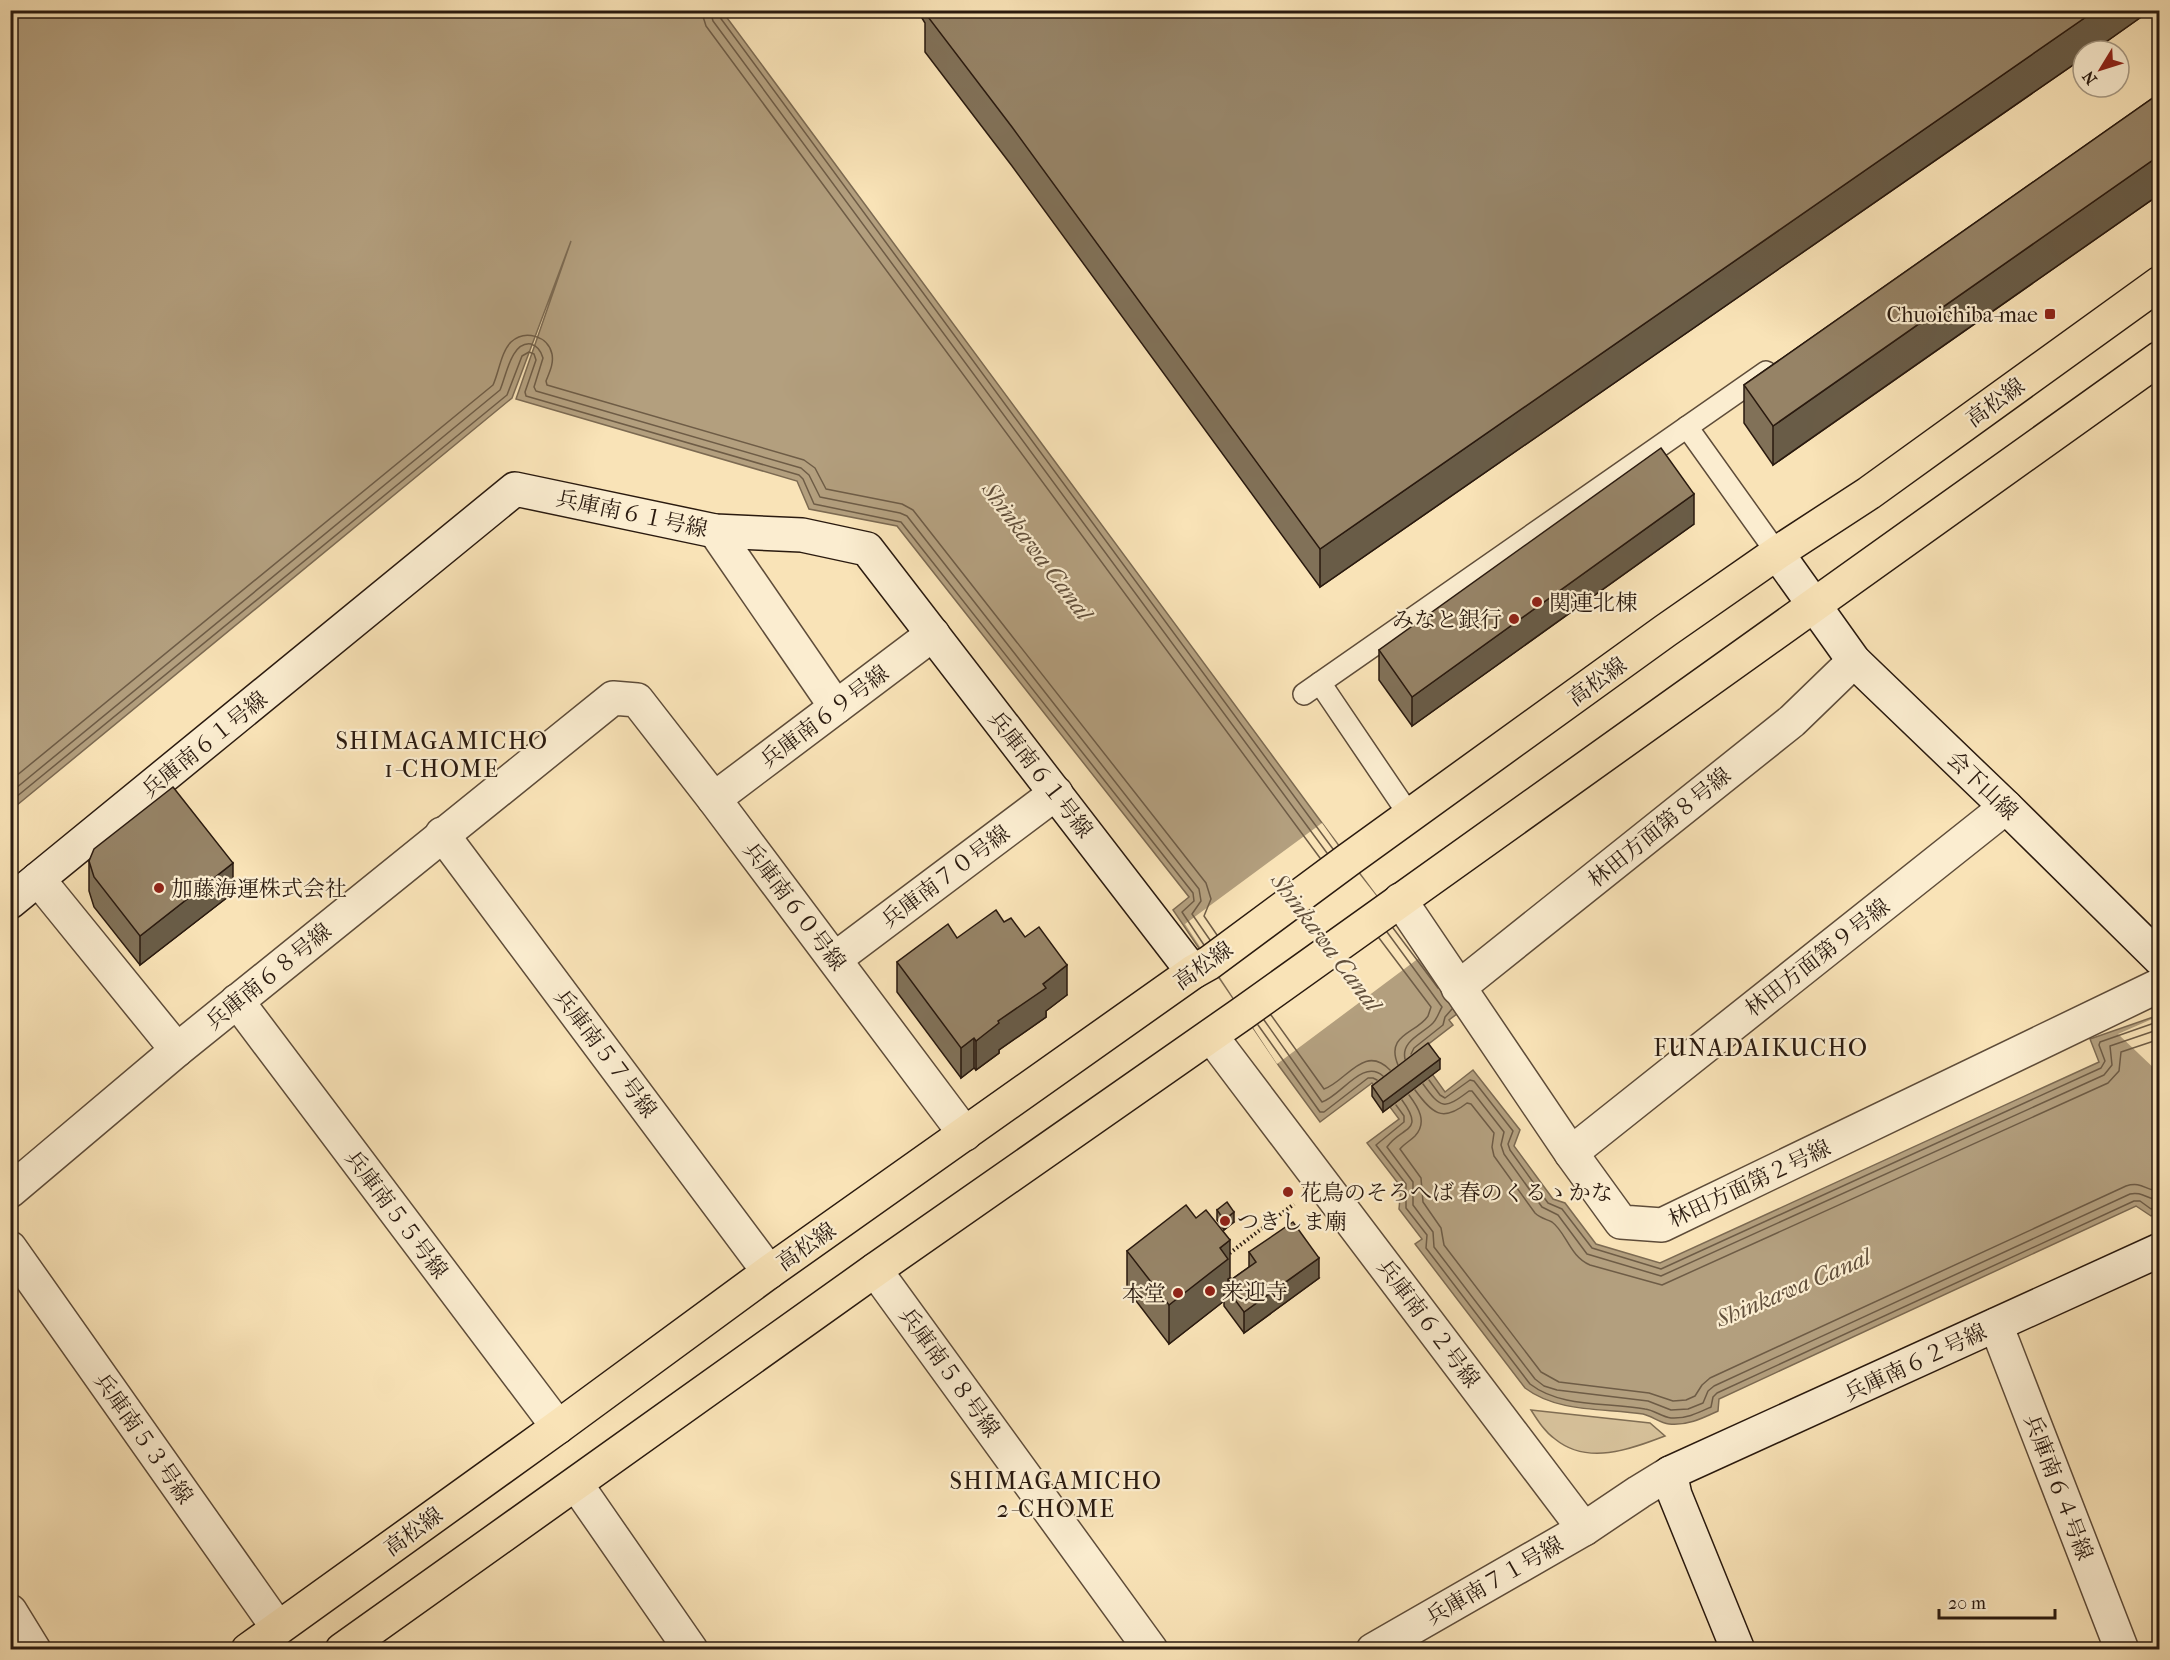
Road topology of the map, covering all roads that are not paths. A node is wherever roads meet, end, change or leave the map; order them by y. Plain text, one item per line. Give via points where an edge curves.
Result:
1 (2160, 283) edge
2 (2160, 358) edge
3 (1783, 360) edge
4 (1687, 427) junction
5 (715, 531) junction
6 (1777, 553) junction
7 (1814, 605) junction
8 (933, 634) junction
9 (1854, 661) junction
10 (613, 698) joint
11 (836, 707) junction
12 (1056, 793) junction
13 (714, 799) junction
14 (2006, 807) junction
15 (1410, 816) junction
16 (442, 834) junction
17 (38, 879) junction
18 (10, 902) edge
19 (1394, 905) junction
20 (2160, 959) edge
21 (835, 960) junction
22 (1201, 967) junction
23 (2160, 985) edge
24 (1458, 988) junction
25 (237, 1001) junction
26 (1211, 1036) junction
27 (177, 1050) junction
28 (966, 1134) junction
29 (1571, 1153) junction
30 (10, 1191) edge
31 (10, 1248) edge
32 (2160, 1251) edge
33 (875, 1270) junction
34 (769, 1272) junction
35 (1996, 1325) junction
36 (558, 1427) junction
37 (576, 1484) junction
38 (1673, 1484) junction
39 (1584, 1529) junction
40 (10, 1611) edge
41 (278, 1628) junction
42 (352, 1647) edge
43 (34, 1650) edge
44 (248, 1650) edge
45 (691, 1650) edge
46 (1151, 1650) edge
47 (1373, 1650) edge
48 (1738, 1650) edge
49 (2122, 1650) edge

1 - 6 main road, 高松線 via 1869,493
2 - 7 main road
3 - 4 lane
4 - 6 lane
4 - 15 lane via 1312,689
5 - 8 street, 兵庫南６１号線 via 802,535 867,549
5 - 11 street
5 - 17 street, 兵庫南６１号線 via 515,489
6 - 7 street, 会下山線
6 - 15 main road, 高松線
7 - 9 street, 会下山線
7 - 19 main road
8 - 11 street, 兵庫南６９号線
8 - 12 street, 兵庫南６１号線
9 - 14 street, 会下山線
9 - 24 street, 林田方面第８号線 via 1792,721
10 - 13 street, 兵庫南６０号線 via 638,700
10 - 16 street, 兵庫南６８号線
11 - 13 street, 兵庫南６９号線
12 - 21 street, 兵庫南７０号線
12 - 22 street, 兵庫南６１号線
13 - 21 street, 兵庫南６０号線
14 - 20 street, 会下山線
14 - 29 street, 林田方面第９号線
15 - 22 main road, 高松線
16 - 25 street, 兵庫南６８号線
16 - 34 street, 兵庫南５７号線
17 - 18 street, 兵庫南６１号線
17 - 27 street
19 - 24 street, 林田方面第２号線
19 - 26 main road
21 - 28 street, 兵庫南６０号線
22 - 28 main road, 高松線
23 - 29 street, 林田方面第２号線 via 1662,1225 1621,1222
24 - 29 street, 林田方面第２号線
25 - 27 street, 兵庫南６８号線
25 - 36 street, 兵庫南５５号線
26 - 33 main road
26 - 39 street, 兵庫南６２号線
27 - 30 street, 兵庫南６８号線
28 - 34 main road, 高松線
31 - 41 street, 兵庫南５３号線
32 - 35 street, 兵庫南６２号線
33 - 37 main road
33 - 46 street, 兵庫南５８号線
34 - 36 main road, 高松線
35 - 38 street, 兵庫南６２号線
35 - 49 street, 兵庫南６４号線
36 - 41 main road, 高松線
37 - 42 main road
37 - 45 street
38 - 39 street, 兵庫南６２号線 via 1639,1492
38 - 48 street
39 - 47 street, 兵庫南７１号線
40 - 43 street
41 - 44 main road, 高松線

